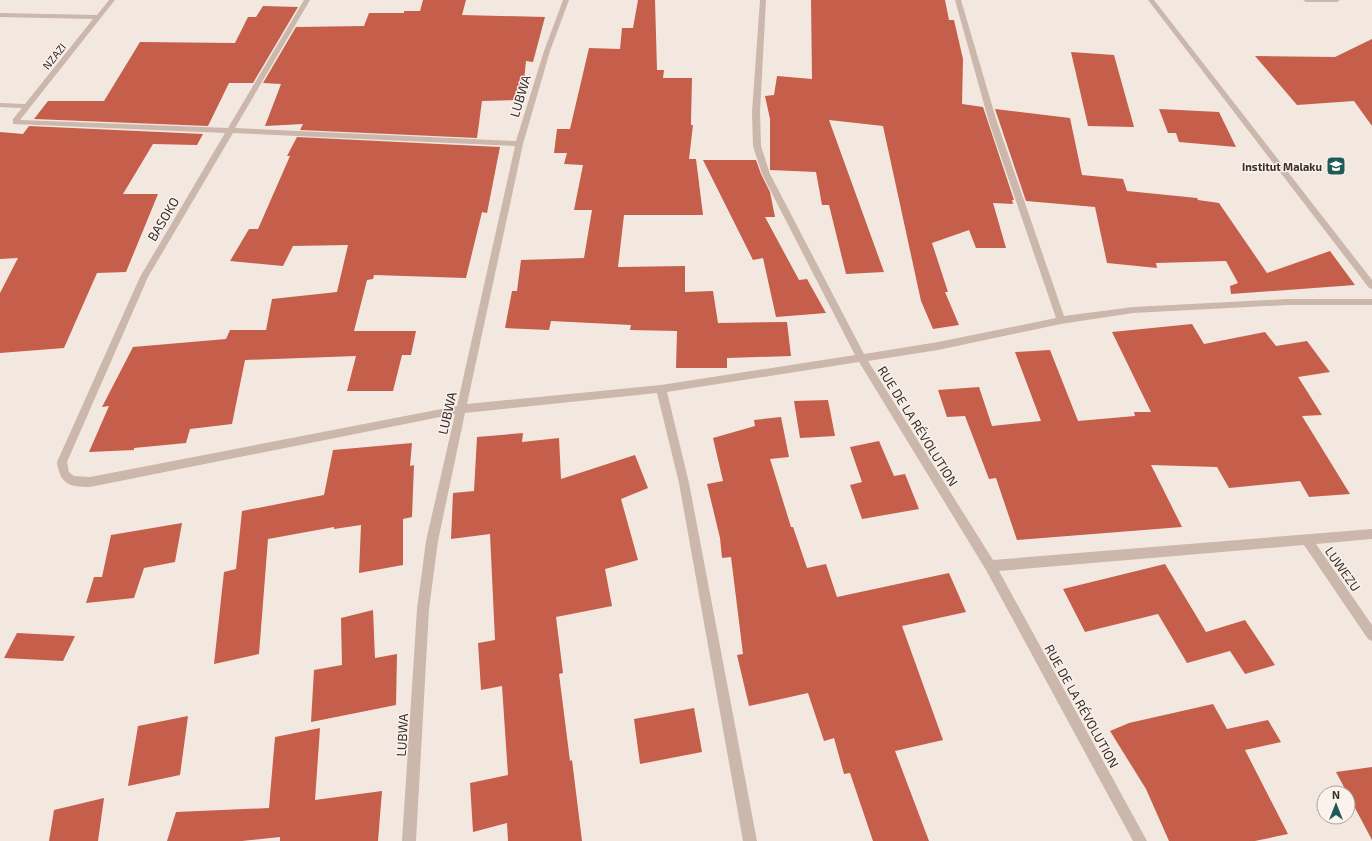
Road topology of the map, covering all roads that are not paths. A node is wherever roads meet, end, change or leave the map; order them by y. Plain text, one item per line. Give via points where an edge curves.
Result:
1 (112, 0) edge
2 (307, 0) edge
3 (566, 0) edge
4 (762, 0) edge
5 (958, 0) edge
6 (1151, 0) edge
7 (1306, 0) edge
8 (1337, 0) edge
9 (0, 15) edge
10 (99, 17) junction
11 (0, 105) edge
12 (28, 106) junction
13 (231, 131) junction
14 (519, 144) junction
15 (1372, 286) edge
16 (1372, 302) edge
17 (1061, 320) junction
18 (861, 358) junction
19 (661, 389) junction
20 (461, 409) junction
21 (1372, 534) edge
22 (1306, 540) junction
23 (990, 566) junction
24 (1372, 635) edge
25 (409, 841) edge
26 (750, 841) edge
27 (1140, 841) edge

1 - 10 street, NZAZI
2 - 13 street, BASOKO
3 - 14 street, LUBWA
4 - 18 street, RUE DE LA RÉVOLUTION via 756,80 757,146 766,174
5 - 17 street via 993,122
6 - 15 street
7 - 8 street
9 - 10 street
10 - 12 street, NZAZI
11 - 12 street
12 - 13 street, NZAZI via 16,122
13 - 14 street
13 - 20 street, BASOKO via 144,277 62,462 63,474 69,480 90,482
14 - 20 street, LUBWA
16 - 17 street via 1287,302 1133,310
17 - 18 street via 938,346
18 - 19 street
18 - 23 street, RUE DE LA RÉVOLUTION
19 - 20 street
19 - 26 street via 684,483
20 - 25 street, LUBWA via 432,541 423,608
21 - 22 street
22 - 23 street
22 - 24 street, LUWEZU
23 - 27 street, RUE DE LA RÉVOLUTION

